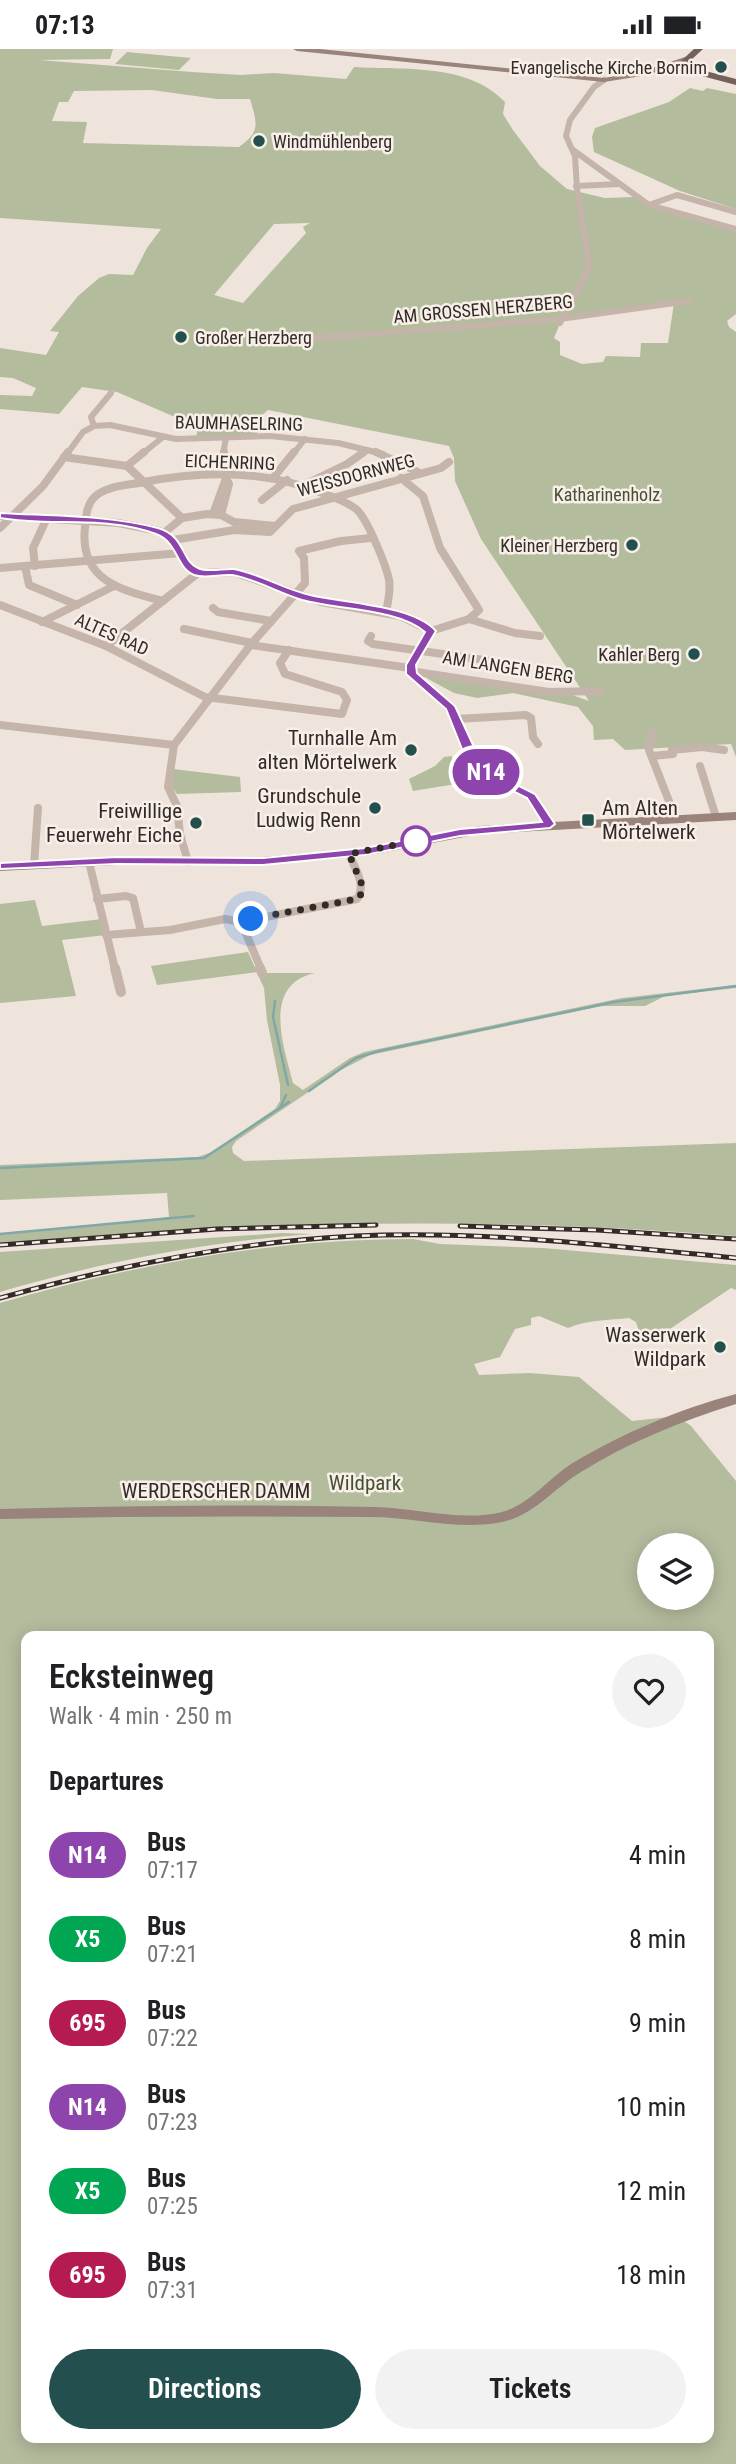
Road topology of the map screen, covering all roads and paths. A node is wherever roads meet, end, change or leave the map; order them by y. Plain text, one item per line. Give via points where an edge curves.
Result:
1 (297, 49) edge
2 (699, 49) edge
3 (688, 58) junction
4 (662, 68) junction
5 (686, 69) junction
6 (604, 80) junction
7 (736, 82) edge
8 (573, 150) junction
9 (620, 185) junction
10 (577, 188) junction
11 (649, 205) junction
12 (736, 212) edge
13 (736, 229) edge
14 (689, 301) dead end
15 (560, 321) junction
16 (278, 341) dead end
17 (111, 393) dead end
18 (94, 426) junction
19 (163, 437) junction
20 (226, 438) junction
21 (304, 439) junction
22 (367, 450) junction
23 (64, 457) junction
24 (449, 462) dead end
25 (127, 466) junction
26 (420, 473) junction
27 (224, 478) junction
28 (273, 478) junction
29 (401, 478) junction
30 (287, 480) junction
31 (142, 482) junction
32 (306, 484) junction
33 (333, 497) junction
34 (262, 499) dead end
35 (217, 515) junction
36 (5, 516) edge
37 (182, 519) junction
38 (46, 520) junction
39 (86, 521) junction
40 (276, 526) junction
41 (0, 528) edge
42 (164, 533) junction
43 (371, 538) junction
44 (173, 540) junction
45 (181, 552) junction
46 (90, 562) junction
47 (25, 566) junction
48 (36, 566) junction
49 (0, 568) edge
50 (198, 573) junction
51 (114, 586) junction
52 (295, 594) junction
53 (163, 601) junction
54 (0, 605) edge
55 (77, 605) junction
56 (213, 608) dead end
57 (386, 612) junction
58 (469, 619) junction
59 (271, 621) junction
60 (42, 622) junction
61 (184, 629) dead end
62 (431, 631) junction
63 (371, 636) dead end
64 (540, 636) dead end
65 (252, 644) junction
66 (106, 646) junction
67 (289, 650) junction
68 (419, 651) junction
69 (512, 664) dead end
70 (410, 670) junction
71 (601, 691) dead end
72 (208, 697) junction
73 (456, 719) junction
74 (0, 725) edge
75 (651, 732) dead end
76 (538, 744) dead end
77 (174, 745) junction
78 (724, 750) dead end
79 (652, 756) junction
80 (699, 767) dead end
81 (38, 808) dead end
82 (736, 816) edge
83 (716, 817) junction
84 (676, 819) junction
85 (550, 824) junction
86 (349, 854) junction
87 (89, 862) junction
88 (188, 862) junction
89 (34, 865) junction
90 (0, 867) edge
91 (97, 899) junction
92 (242, 922) junction
93 (141, 932) junction
94 (106, 935) junction
95 (262, 973) dead end
96 (121, 992) dead end
97 (736, 1399) edge
98 (0, 1514) edge

1 - 6 street
2 - 3 main road
3 - 4 street
3 - 5 main road
4 - 5 street
4 - 6 street
5 - 7 main road
6 - 8 street via 570,120 566,137
8 - 9 street
8 - 10 street
9 - 10 street
9 - 11 street via 636,190 630,193
10 - 15 street via 589,266
11 - 12 street via 677,195
11 - 13 street
14 - 15 street, AM GROSSEN HERZBERG
15 - 16 street, AM GROSSEN HERZBERG
17 - 18 street via 91,417
18 - 19 street, BAUMHASELRING via 110,425
18 - 23 street via 83,432
19 - 20 street, BAUMHASELRING
19 - 25 street
20 - 21 street, BAUMHASELRING
20 - 27 street
21 - 22 street, BAUMHASELRING
21 - 28 street
22 - 26 street, BAUMHASELRING
22 - 32 street
23 - 25 street
23 - 36 street via 43,486
24 - 26 street, WEISSDORNWEG
25 - 31 street
26 - 29 street, WEISSDORNWEG
27 - 28 street, EICHENRING
27 - 31 street, EICHENRING via 190,473
27 - 35 street via 228,491
28 - 30 street, EICHENRING
29 - 33 street, WEISSDORNWEG
29 - 58 street via 423,496 445,558 478,605 479,610
30 - 32 street, EICHENRING
30 - 34 street
31 - 37 street
31 - 39 street, EICHENRING via 96,495 87,508
32 - 33 street, EICHENRING
33 - 40 street, WEISSDORNWEG via 293,509
33 - 43 street, EICHENRING via 359,512
35 - 37 street
35 - 40 street via 234,522
36 - 38 street
36 - 41 street
37 - 42 street
38 - 39 street
38 - 48 street via 33,548
39 - 42 street
39 - 46 street via 82,539
40 - 44 street, WEISSDORNWEG via 270,532 234,530
42 - 44 street
43 - 52 street via 299,551 307,578
43 - 57 street, EICHENRING via 389,579
44 - 45 street
45 - 46 street
45 - 50 street via 189,568
46 - 48 street
46 - 51 street via 99,578
47 - 48 street
47 - 49 street
47 - 55 street via 29,585
50 - 52 street via 233,572
50 - 53 street
51 - 53 street
51 - 55 street
52 - 57 street
52 - 59 street
53 - 66 street
54 - 60 street, ALTES RAD
55 - 60 street
56 - 59 street
57 - 62 street
58 - 62 street
58 - 64 street
59 - 65 street
60 - 66 street, ALTES RAD
61 - 65 street, AM LANGEN BERG
62 - 68 street
63 - 68 street via 368,641 373,644
65 - 67 street, AM LANGEN BERG
65 - 72 street
66 - 72 street, ALTES RAD
67 - 70 street, AM LANGEN BERG
67 - 72 street, ALTES RAD via 280,663 285,674 342,692 347,700 342,714
68 - 69 street
68 - 70 street
70 - 71 street, AM LANGEN BERG via 582,694
70 - 73 street via 417,681 443,699
72 - 77 street
73 - 76 street via 526,715
73 - 85 street via 477,765 531,796
74 - 77 street
75 - 79 street
77 - 88 street via 167,787 177,806
78 - 79 street via 692,748
79 - 84 street
80 - 83 street
81 - 89 street
82 - 83 street
83 - 84 street
84 - 85 street
85 - 86 street via 460,832
86 - 88 street
86 - 92 street via 362,885 357,899
87 - 88 street
87 - 89 street
87 - 91 street
89 - 90 street
91 - 93 street via 133,898
91 - 94 street
92 - 93 street via 225,919
92 - 95 street
93 - 94 street
94 - 96 street
97 - 98 street, WERDERSCHER DAMM via 671,1422 584,1463 531,1506 501,1517 355,1512

